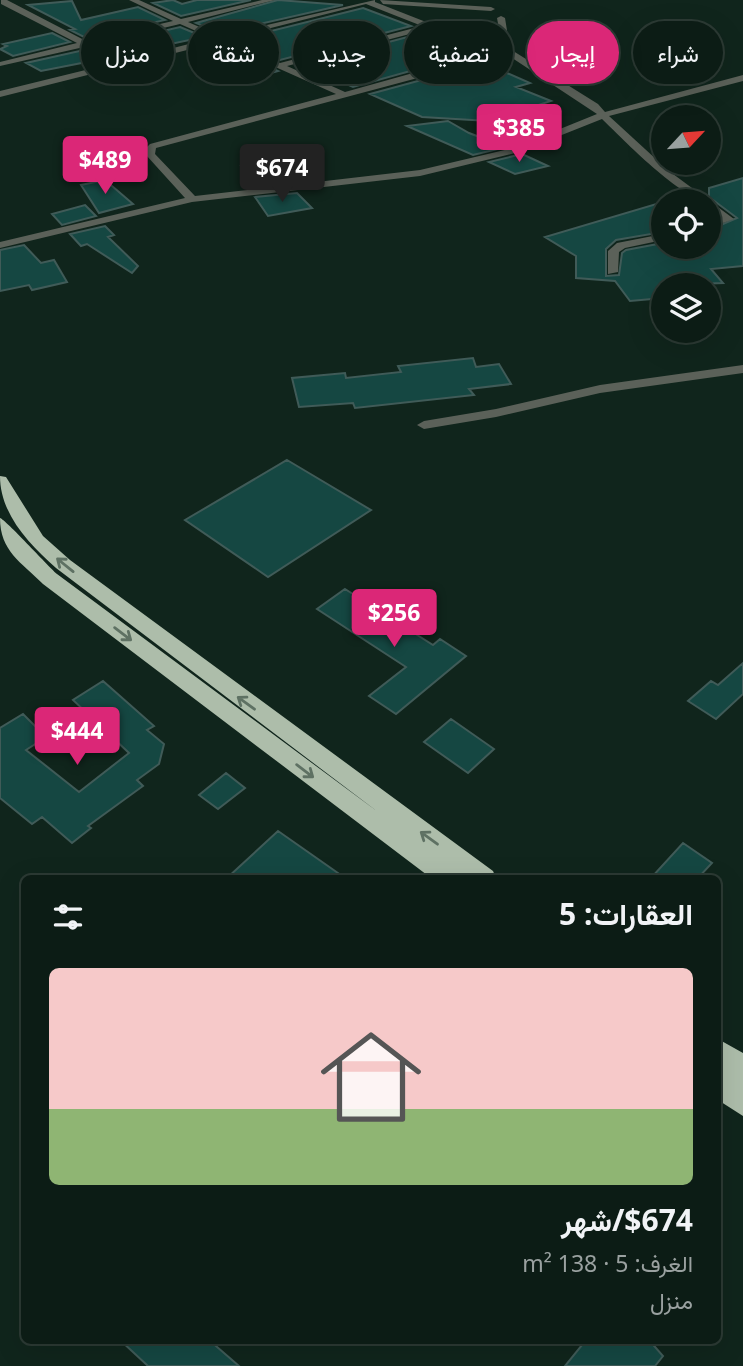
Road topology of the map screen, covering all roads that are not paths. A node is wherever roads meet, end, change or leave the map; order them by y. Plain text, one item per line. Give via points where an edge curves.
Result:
1 (24, 0) edge
2 (158, 0) edge
3 (255, 0) edge
4 (271, 0) edge
5 (366, 1) edge
6 (2, 2) edge
7 (137, 2) edge
8 (500, 10) edge
9 (177, 20) junction
10 (173, 21) edge
11 (414, 21) edge
12 (279, 23) edge
13 (188, 25) edge
14 (404, 34) edge
15 (81, 42) joint
16 (0, 62) edge
17 (279, 66) joint
18 (81, 73) edge
19 (404, 78) edge
20 (743, 78) edge
21 (0, 94) edge
22 (342, 94) junction
23 (603, 115) junction
24 (689, 189) edge
25 (192, 199) junction
26 (721, 213) edge
27 (743, 216) edge
28 (729, 219) junction
29 (721, 221) edge
30 (651, 239) edge
31 (0, 245) edge
32 (612, 272) dead end
33 (743, 369) edge
34 (424, 425) dead end
35 (0, 481) edge
36 (0, 524) edge
37 (445, 875) edge
38 (480, 875) edge
39 (721, 1054) edge
40 (743, 1070) edge
41 (721, 1085) edge
42 (743, 1102) edge

1 - 6 street
2 - 7 street
3 - 9 street
4 - 9 street
5 - 8 street
5 - 11 street
5 - 12 street
6 - 15 street
7 - 9 street
8 - 23 street via 506,50
9 - 10 street
9 - 13 street
14 - 17 street
15 - 16 street
17 - 22 street
18 - 21 street
19 - 22 street
20 - 23 street
22 - 25 street via 153,146 151,155
23 - 24 street
23 - 25 street via 516,150 421,173
25 - 31 street
26 - 28 street
27 - 28 street
28 - 29 street
30 - 32 street via 621,245 614,251
33 - 34 street via 600,389 496,414
38 -> 35 highway via 62,564 36,540
36 -> 37 highway via 50,579
39 - 40 highway
41 - 42 highway

